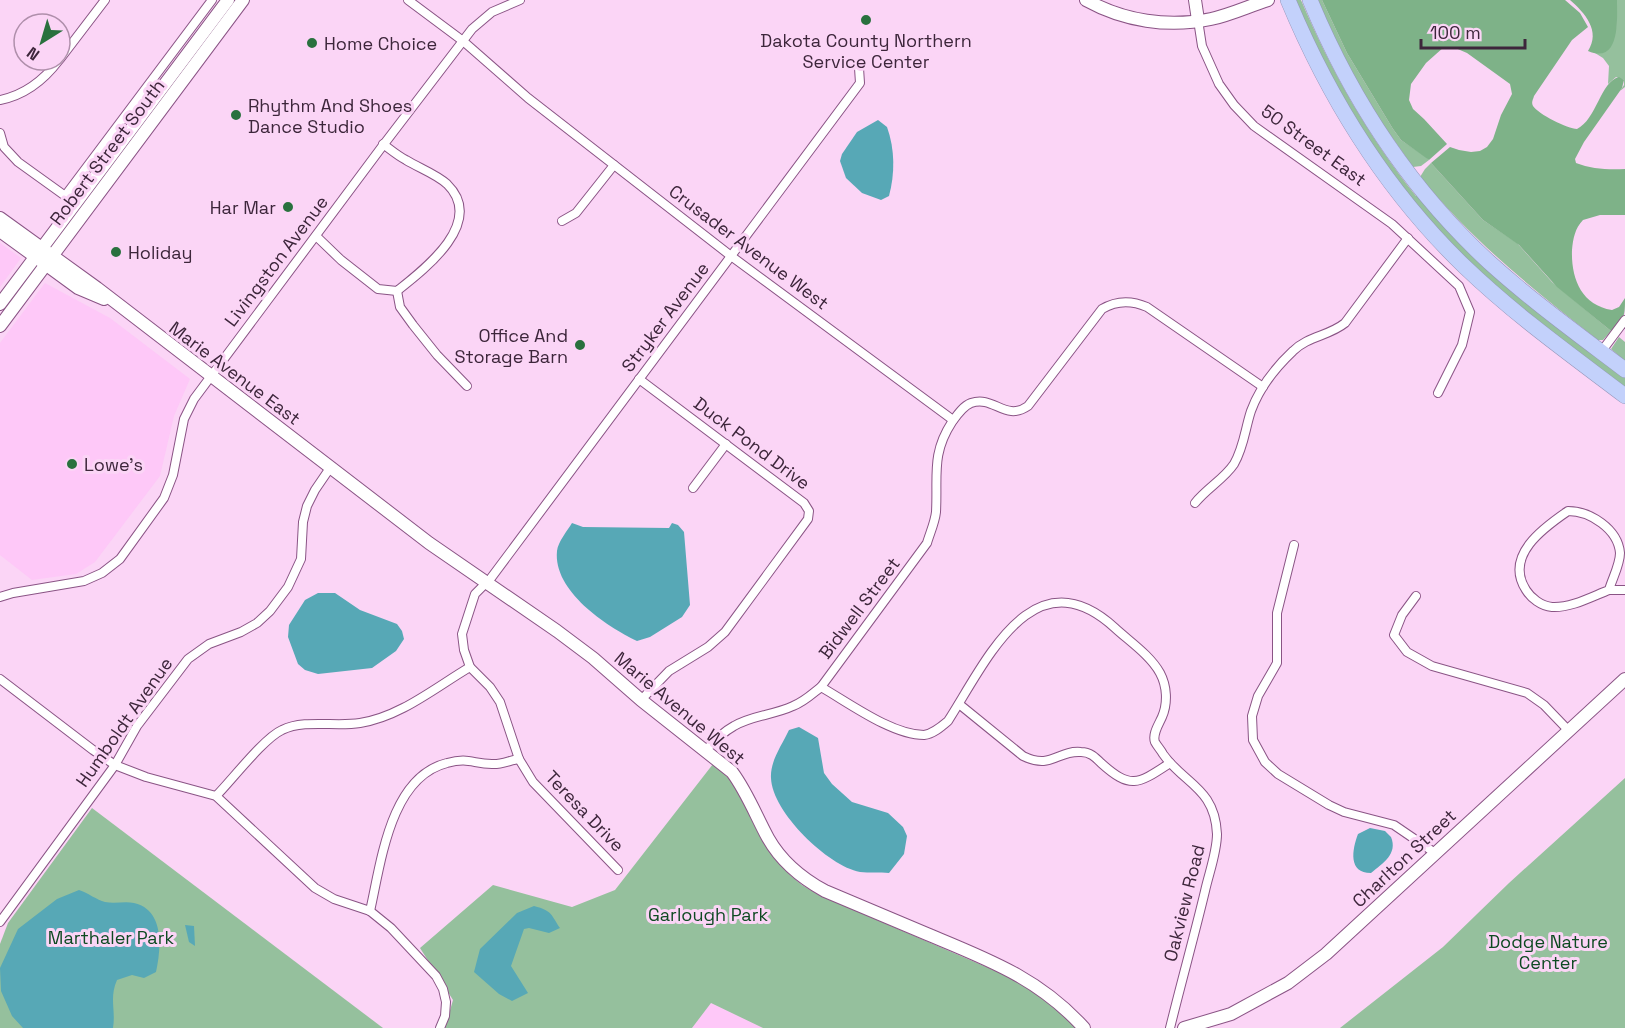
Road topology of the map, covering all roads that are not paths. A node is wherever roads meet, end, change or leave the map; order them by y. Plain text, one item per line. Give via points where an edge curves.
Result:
1 (105, 0) edge
2 (212, 0) edge
3 (228, 0) edge
4 (243, 0) edge
5 (408, 0) edge
6 (520, 0) edge
7 (1086, 0) edge
8 (1195, 0) edge
9 (1268, 0) edge
10 (1288, 0) edge
11 (1310, 0) edge
12 (230, 18) junction
13 (1198, 21) junction
14 (463, 41) junction
15 (72, 44) edge
16 (859, 68) dead end
17 (49, 72) edge
18 (0, 100) edge
19 (142, 113) junction
20 (146, 130) junction
21 (0, 133) edge
22 (383, 144) junction
23 (614, 165) junction
24 (70, 200) junction
25 (0, 218) edge
26 (562, 221) dead end
27 (0, 231) edge
28 (316, 236) junction
29 (1408, 238) junction
30 (38, 253) junction
31 (731, 256) junction
32 (49, 261) junction
33 (397, 291) junction
34 (0, 304) edge
35 (1625, 320) edge
36 (0, 326) edge
37 (1601, 352) junction
38 (1625, 370) edge
39 (210, 377) junction
40 (639, 379) junction
41 (467, 386) dead end
42 (1263, 387) junction
43 (1620, 392) edge
44 (1438, 393) dead end
45 (953, 420) junction
46 (726, 444) junction
47 (330, 468) junction
48 (693, 488) dead end
49 (1195, 502) dead end
50 (1294, 545) dead end
51 (487, 583) junction
52 (1609, 590) junction
53 (1625, 590) edge
54 (1416, 596) dead end
55 (0, 597) edge
56 (470, 666) junction
57 (0, 679) edge
58 (1625, 679) edge
59 (821, 687) junction
60 (640, 700) junction
61 (959, 704) junction
62 (1569, 731) junction
63 (705, 751) junction
64 (519, 759) junction
65 (1170, 764) junction
66 (115, 765) junction
67 (216, 796) junction
68 (1435, 853) junction
69 (618, 870) dead end
70 (370, 911) junction
71 (0, 922) edge
72 (440, 1028) edge
73 (1084, 1028) edge
74 (1170, 1028) edge
75 (1185, 1028) edge

1 - 15 street
2 - 24 street
3 - 12 street
3 - 19 street, Robert Street South
4 - 12 street, Robert Street South
5 - 14 street, Crusader Avenue West
6 - 14 street, Livingston Avenue via 492,12
7 - 13 street via 1149,22
8 - 13 street, 50 Street East
9 - 13 street
10 - 43 highway via 1340,108 1412,211 1489,289
11 - 37 highway via 1364,109 1427,197 1491,264
12 - 20 street, Robert Street South
13 - 29 street, 50 Street East via 1202,46 1219,84 1254,126
14 - 22 street, Livingston Avenue
14 - 23 street, Crusader Avenue West
16 - 31 street, Stryker Avenue via 860,83
17 - 18 street via 32,88
19 - 20 street
19 - 24 street, Robert Street South
20 - 32 street, Robert Street South
21 - 24 street via 4,147 18,162
22 - 28 street, Livingston Avenue
22 - 33 street via 446,183 457,197 459,220 446,247
23 - 26 street via 576,213
23 - 31 street, Crusader Avenue West
24 - 30 street, Robert Street South
25 - 30 street, Marie Avenue East
27 - 30 street, Marie Avenue East
28 - 33 street via 378,289
28 - 39 street, Livingston Avenue
29 - 42 street via 1345,323 1299,345
29 - 44 street, 50 Street East via 1459,286 1470,312 1462,345
30 - 32 street, Marie Avenue East
30 - 34 street, Robert Street South
31 - 40 street, Stryker Avenue
31 - 45 street, Crusader Avenue West
32 - 36 street, Robert Street South
32 - 39 street, Marie Avenue East via 78,288 118,306
33 - 41 street via 406,316
35 - 37 street
37 - 38 highway
39 - 47 street, Marie Avenue East
39 - 55 street, Livingston Avenue via 184,419 173,475 164,498 120,559 84,581
40 - 46 street, Duck Pond Drive
40 - 51 street, Stryker Avenue
42 - 45 street via 1128,297 1102,309 1024,408 1011,412 989,402 977,402 966,406
42 - 49 street via 1233,464
45 - 59 street, Bidwell Street via 937,455 936,515 927,543
46 - 48 street
46 - 60 street, Duck Pond Drive via 804,503 808,519 725,632 669,671
47 - 51 street, Marie Avenue West
47 - 66 street, Humboldt Avenue via 307,506 301,559 288,587 257,623 209,644 188,659 137,726
50 - 68 street via 1277,613 1277,663 1258,696 1252,716 1253,740 1265,762 1278,774 1344,812 1394,825
51 - 56 street, Teresa Drive via 475,594 462,634
51 - 60 street, Marie Avenue West via 593,658
52 - 52 street via 1620,555 1618,543 1611,532 1588,514 1568,511 1528,544 1522,554 1520,580 1527,593 1549,607 1563,607
52 - 53 street
54 - 62 street via 1394,635 1407,652 1432,666 1527,693
56 - 64 street, Teresa Drive via 500,702
56 - 67 street via 380,718 281,731
57 - 66 street
58 - 62 street, Charlton Street
59 - 61 street, Oakview Road via 897,731 926,735 948,721
59 - 63 street, Bidwell Street via 793,706 734,726
60 - 63 street, Marie Avenue West
61 - 65 street via 1034,761 1084,752 1117,777 1133,782
61 - 65 street, Oakview Road via 1000,639 1018,620 1048,604 1079,604 1103,617 1160,672 1166,702 1155,741
62 - 68 street, Charlton Street
63 - 73 street, Marie Avenue West via 734,776 776,850 804,878 825,891 1008,969 1045,991
64 - 69 street, Teresa Drive via 532,782
64 - 70 street via 493,764 465,759 444,763 416,781 404,796 389,831
65 - 74 street, Oakview Road via 1205,796 1214,814 1217,835
66 - 67 street
66 - 71 street, Humboldt Avenue
67 - 70 street via 315,888
68 - 75 street, Charlton Street via 1326,954 1288,983 1231,1014
70 - 72 street via 436,976 446,1002

